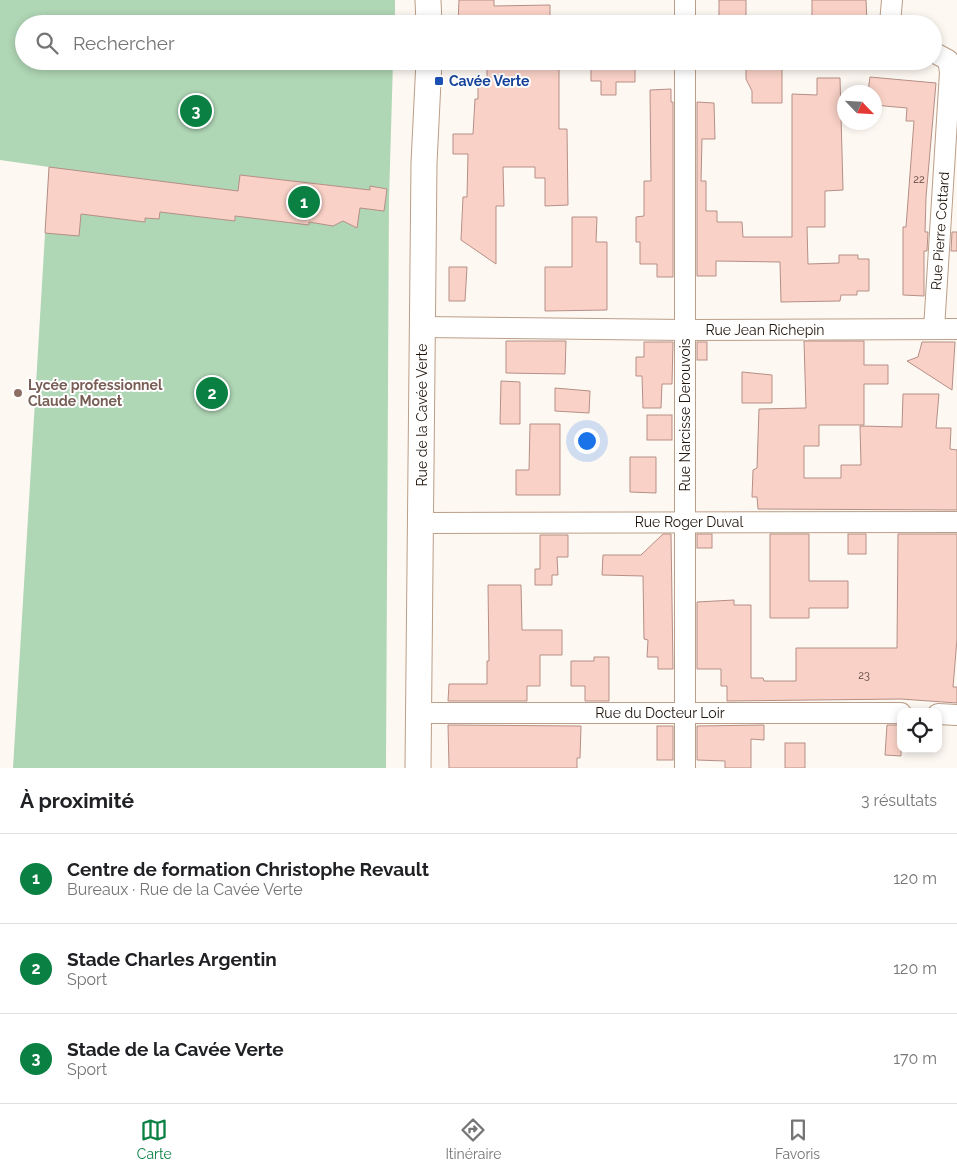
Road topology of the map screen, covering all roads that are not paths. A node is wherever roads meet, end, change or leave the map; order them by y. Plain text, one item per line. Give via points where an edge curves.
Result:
1 (428, 0) edge
2 (684, 0) edge
3 (892, 0) edge
4 (429, 15) edge
5 (684, 15) edge
6 (891, 15) edge
7 (942, 57) edge
8 (429, 70) edge
9 (685, 70) edge
10 (422, 327) junction
11 (934, 329) junction
12 (957, 329) edge
13 (685, 330) junction
14 (685, 522) junction
15 (957, 522) edge
16 (421, 523) junction
17 (418, 712) junction
18 (685, 713) junction
19 (897, 713) edge
20 (942, 714) edge
21 (957, 715) edge
22 (418, 768) edge
23 (685, 768) edge

1 - 4 street
2 - 5 street
3 - 6 street
7 - 11 street, Rue Pierre Cottard via 948,60 950,72
8 - 10 street, Rue de la Cavée Verte
9 - 13 street, Rue Narcisse Derouvois
10 - 13 street, Rue Jean Richepin
10 - 16 street, Rue de la Cavée Verte
11 - 12 street, Rue Jean Richepin
11 - 13 street, Rue Jean Richepin
13 - 14 street, Rue Narcisse Derouvois
14 - 15 street, Rue Roger Duval
14 - 16 street, Rue Roger Duval
14 - 18 street, Rue Narcisse Derouvois
16 - 17 street, Rue de la Cavée Verte
17 - 18 street, Rue du Docteur Loir
17 - 22 street, Rue de la Cavée Verte
18 - 19 street, Rue du Docteur Loir
18 - 23 street, Rue Narcisse Derouvois
20 - 21 street

